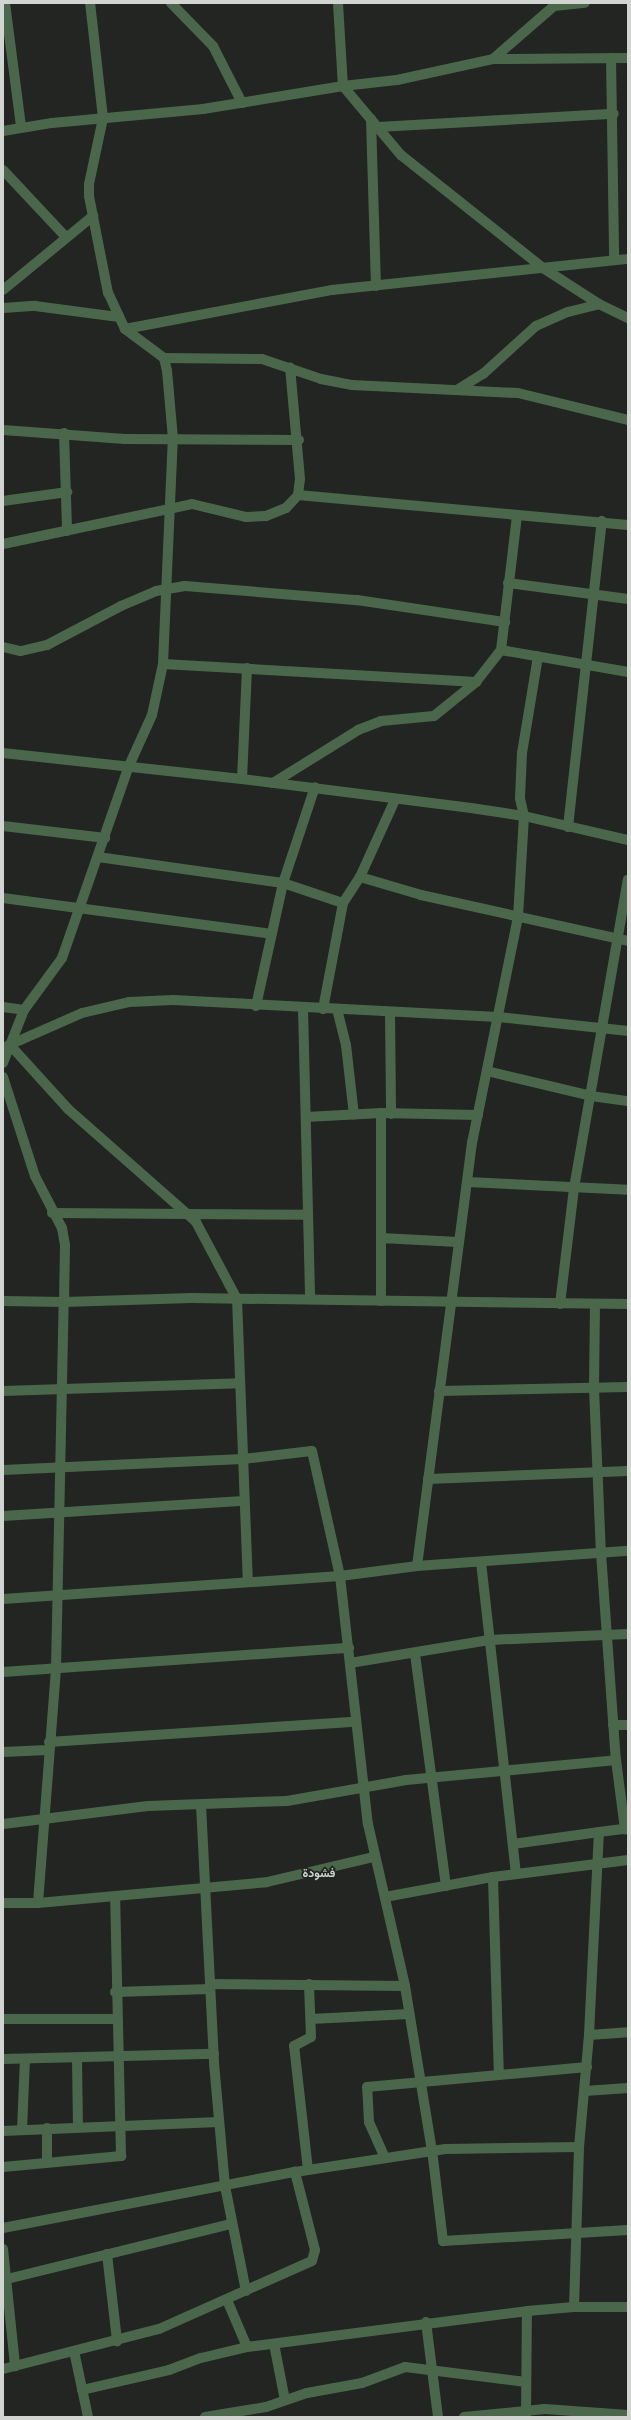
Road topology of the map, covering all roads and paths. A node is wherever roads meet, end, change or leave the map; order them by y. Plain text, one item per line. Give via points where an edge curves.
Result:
1 (5, 3) edge
2 (90, 3) edge
3 (171, 3) edge
4 (338, 3) edge
5 (584, 3) edge
6 (550, 5) edge
7 (611, 58) junction
8 (628, 58) edge
9 (493, 59) junction
10 (343, 86) junction
11 (242, 103) junction
12 (614, 114) junction
13 (103, 118) junction
14 (372, 119) junction
15 (21, 127) junction
16 (378, 127) junction
17 (3, 131) edge
18 (3, 170) edge
19 (93, 216) junction
20 (66, 237) junction
21 (628, 258) edge
22 (614, 259) junction
23 (543, 268) junction
24 (376, 286) junction
25 (3, 290) edge
26 (599, 304) junction
27 (3, 308) edge
28 (119, 317) junction
29 (628, 318) edge
30 (125, 329) junction
31 (164, 358) junction
32 (290, 367) junction
33 (457, 390) junction
34 (628, 420) edge
35 (3, 430) edge
36 (64, 433) junction
37 (173, 439) junction
38 (299, 440) junction
39 (67, 492) junction
40 (298, 495) junction
41 (3, 501) edge
42 (170, 510) junction
43 (517, 515) junction
44 (602, 521) junction
45 (628, 525) edge
46 (67, 531) junction
47 (3, 544) edge
48 (508, 583) junction
49 (168, 588) junction
50 (592, 594) junction
51 (628, 599) edge
52 (505, 622) junction
53 (3, 648) edge
54 (501, 650) junction
55 (538, 656) junction
56 (163, 664) junction
57 (585, 665) junction
58 (247, 668) junction
59 (628, 672) edge
60 (476, 682) junction
61 (3, 753) edge
62 (128, 768) junction
63 (242, 779) junction
64 (273, 783) junction
65 (315, 787) junction
66 (394, 800) junction
67 (524, 816) junction
68 (3, 826) edge
69 (568, 827) junction
70 (104, 838) junction
71 (628, 840) edge
72 (98, 857) junction
73 (360, 876) junction
74 (628, 880) edge
75 (283, 883) junction
76 (3, 898) edge
77 (343, 902) junction
78 (81, 908) junction
79 (518, 917) junction
80 (272, 934) junction
81 (617, 939) junction
82 (628, 941) edge
83 (3, 1006) edge
84 (256, 1006) junction
85 (303, 1008) junction
86 (323, 1009) junction
87 (337, 1009) junction
88 (24, 1010) junction
89 (390, 1012) junction
90 (498, 1016) junction
91 (602, 1028) junction
92 (628, 1031) edge
93 (9, 1046) junction
94 (3, 1063) edge
95 (487, 1071) junction
96 (3, 1077) edge
97 (590, 1096) junction
98 (628, 1101) edge
99 (386, 1113) junction
100 (354, 1115) junction
101 (478, 1115) junction
102 (306, 1117) junction
103 (467, 1182) junction
104 (574, 1188) junction
105 (628, 1190) edge
106 (52, 1213) junction
107 (187, 1214) junction
108 (308, 1216) junction
109 (381, 1238) junction
110 (458, 1242) junction
111 (237, 1299) junction
112 (310, 1299) junction
113 (381, 1301) junction
114 (3, 1302) edge
115 (64, 1302) junction
116 (450, 1303) junction
117 (560, 1304) junction
118 (595, 1304) junction
119 (628, 1304) edge
120 (240, 1383) junction
121 (628, 1387) edge
122 (594, 1388) junction
123 (62, 1390) junction
124 (3, 1391) edge
125 (439, 1391) junction
126 (243, 1459) junction
127 (61, 1469) junction
128 (3, 1470) edge
129 (628, 1471) edge
130 (597, 1474) junction
131 (428, 1480) junction
132 (244, 1501) junction
133 (61, 1514) junction
134 (3, 1516) edge
135 (628, 1551) edge
136 (601, 1553) junction
137 (481, 1562) junction
138 (417, 1566) junction
139 (340, 1576) junction
140 (248, 1582) junction
141 (58, 1594) junction
142 (3, 1598) edge
143 (628, 1634) edge
144 (608, 1635) junction
145 (489, 1640) junction
146 (349, 1648) junction
147 (415, 1654) junction
148 (350, 1664) junction
149 (56, 1669) junction
150 (3, 1672) edge
151 (354, 1722) junction
152 (628, 1725) edge
153 (613, 1726) junction
154 (48, 1746) junction
155 (3, 1752) edge
156 (616, 1760) junction
157 (504, 1772) junction
158 (431, 1777) junction
159 (362, 1788) junction
160 (201, 1806) junction
161 (44, 1819) junction
162 (3, 1824) edge
163 (627, 1829) edge
164 (599, 1832) junction
165 (513, 1844) junction
166 (374, 1857) junction
167 (628, 1860) edge
168 (597, 1864) junction
169 (516, 1874) junction
170 (492, 1877) junction
171 (446, 1886) junction
172 (205, 1888) junction
173 (115, 1896) junction
174 (385, 1897) junction
175 (3, 1903) edge
176 (38, 1903) junction
177 (309, 1984) junction
178 (405, 1986) junction
179 (210, 1987) junction
180 (115, 1992) junction
181 (409, 2014) junction
182 (3, 2019) edge
183 (116, 2019) junction
184 (311, 2019) junction
185 (628, 2032) edge
186 (589, 2035) junction
187 (214, 2054) junction
188 (116, 2057) junction
189 (77, 2058) junction
190 (3, 2059) edge
191 (25, 2059) junction
192 (587, 2067) junction
193 (499, 2074) junction
194 (420, 2082) junction
195 (628, 2088) edge
196 (585, 2091) junction
197 (219, 2122) junction
198 (119, 2125) junction
199 (78, 2127) junction
200 (47, 2128) junction
201 (22, 2130) junction
202 (3, 2131) edge
203 (579, 2148) junction
204 (432, 2150) junction
205 (385, 2158) junction
206 (47, 2162) junction
207 (3, 2167) edge
208 (308, 2170) junction
209 (295, 2172) junction
210 (225, 2186) junction
211 (231, 2224) junction
212 (3, 2228) edge
213 (628, 2230) edge
214 (579, 2232) junction
215 (3, 2249) edge
216 (107, 2254) junction
217 (4, 2280) edge
218 (246, 2291) junction
219 (227, 2300) junction
220 (574, 2307) junction
221 (628, 2308) edge
222 (527, 2312) junction
223 (426, 2322) junction
224 (117, 2341) junction
225 (274, 2344) junction
226 (247, 2347) junction
227 (74, 2351) junction
228 (15, 2366) junction
229 (431, 2368) junction
230 (3, 2369) edge
231 (526, 2382) junction
232 (82, 2390) junction
233 (285, 2400) junction
234 (526, 2414) edge
235 (628, 2415) edge
236 (599, 2416) edge
237 (88, 2417) edge
238 (205, 2417) edge
239 (438, 2417) edge
240 (464, 2417) edge

1 - 15 street
2 - 13 street
3 - 11 street via 213,46
4 - 10 street
5 - 6 street
6 - 9 street
7 - 8 street
7 - 9 street
7 - 12 street
9 - 10 street via 397,80
10 - 11 street
10 - 14 street
11 - 13 street
12 - 16 street
12 - 22 street
13 - 15 street
13 - 19 street via 89,184
14 - 16 street
14 - 24 street
15 - 17 street
16 - 23 street via 402,156
18 - 20 street
19 - 20 street
19 - 28 street via 108,293
20 - 25 street
21 - 22 street
22 - 23 street
23 - 24 street
23 - 26 street
24 - 30 street via 332,290
26 - 29 street
26 - 33 street via 568,312 536,326 483,374
27 - 28 street via 42,307
28 - 30 street
30 - 31 street
31 - 32 street via 262,359
31 - 37 street
32 - 33 street via 321,379 352,385
32 - 38 street
33 - 34 street via 518,393
35 - 36 street
36 - 37 street via 125,439
36 - 39 street
37 - 38 street
37 - 42 street
38 - 40 street
39 - 41 street
39 - 46 street
40 - 42 street via 286,508 266,516 246,517 192,504
40 - 43 street via 363,498
42 - 46 street
42 - 49 street
43 - 44 street
43 - 48 street
44 - 45 street
44 - 50 street
46 - 47 street
48 - 50 street
48 - 52 street
49 - 52 street via 185,586 357,600
49 - 53 street via 121,606 47,645 21,651
49 - 56 street
50 - 51 street
50 - 57 street
52 - 54 street
54 - 55 street
54 - 60 street
55 - 57 street
55 - 67 street via 522,752 520,798
56 - 58 street
56 - 62 street via 152,715
57 - 59 street
57 - 69 street
58 - 60 street
58 - 63 street
60 - 64 street via 434,716 381,721 358,730
61 - 62 street
62 - 63 street
62 - 70 street
63 - 64 street
64 - 65 street
65 - 66 street
65 - 75 street
66 - 67 street
66 - 73 street
67 - 69 street
67 - 79 street
68 - 70 street
69 - 71 street
70 - 72 street
72 - 75 street
72 - 78 street
73 - 77 street
73 - 79 street via 421,895
74 - 81 street
75 - 77 street
75 - 80 street
76 - 78 street
77 - 86 street
78 - 80 street
78 - 88 street via 62,958
79 - 81 street
79 - 90 street
80 - 84 street
81 - 82 street
81 - 91 street
83 - 88 street
84 - 85 street
84 - 93 street via 173,1000 129,1002 82,1014
85 - 86 street
85 - 102 street
86 - 87 street
87 - 89 street
87 - 100 street via 346,1045
88 - 93 street
89 - 90 street
89 - 99 street
90 - 91 street
90 - 95 street
91 - 92 street
91 - 97 street
93 - 94 street
93 - 107 street via 68,1109
95 - 97 street
95 - 101 street
96 - 106 street via 35,1176
97 - 98 street
97 - 104 street
99 - 100 street
99 - 101 street
99 - 109 street
100 - 102 street
101 - 103 street
102 - 108 street
103 - 104 street
103 - 110 street
104 - 105 street
104 - 117 street
106 - 107 street
106 - 115 street via 62,1228 65,1245
107 - 108 street
107 - 111 street via 205,1236
108 - 112 street
109 - 110 street
109 - 113 street
110 - 116 street
111 - 112 street
111 - 115 street
111 - 120 street
112 - 113 street
113 - 116 street
114 - 115 street
115 - 123 street
116 - 117 street
116 - 125 street
117 - 118 street
118 - 119 street
118 - 122 street
120 - 123 street
120 - 126 street
121 - 122 street
122 - 125 street
122 - 130 street
123 - 124 street
123 - 127 street
125 - 131 street
126 - 127 street
126 - 132 street
126 - 139 street via 312,1451
127 - 128 street
127 - 133 street
129 - 130 street
130 - 131 street
130 - 136 street
131 - 138 street
132 - 133 street
132 - 140 street
133 - 134 street
133 - 141 street
135 - 136 street
136 - 137 street
136 - 144 street
137 - 138 street
137 - 145 street
138 - 139 street
139 - 140 street
139 - 146 street
140 - 141 street
141 - 142 street
141 - 149 street
143 - 144 street
144 - 145 street
144 - 153 street
145 - 147 street
145 - 157 street
146 - 148 street
146 - 149 street
147 - 148 street
147 - 158 street
148 - 151 street
149 - 150 street
149 - 154 street
151 - 154 street
151 - 159 street
152 - 153 street
153 - 156 street
154 - 155 street
154 - 161 street
156 - 157 street
156 - 163 street
157 - 158 street
157 - 165 street
158 - 159 street
158 - 171 street
159 - 160 street via 287,1801
159 - 166 street
160 - 161 street via 148,1806
160 - 172 street
161 - 162 street
161 - 176 street
163 - 164 street
164 - 165 street
164 - 168 street
165 - 169 street
166 - 172 street via 289,1879
166 - 174 street
167 - 168 street
168 - 169 street
168 - 186 street
169 - 170 street
170 - 171 street
170 - 193 street
171 - 174 street
172 - 173 street
172 - 179 street
173 - 176 street
173 - 180 street
174 - 178 street
175 - 176 street
177 - 178 street
177 - 179 street
177 - 184 street
178 - 181 street
179 - 180 street
179 - 187 street
180 - 183 street
181 - 184 street
181 - 194 street
182 - 183 street
183 - 188 street
184 - 208 street via 311,2038 294,2046
185 - 186 street
186 - 192 street
187 - 188 street
187 - 197 street
188 - 189 street
188 - 198 street
189 - 191 street
189 - 199 street
190 - 191 street
191 - 201 street
192 - 193 street
192 - 196 street
193 - 194 street
194 - 204 street
194 - 205 street via 366,2088 369,2122
195 - 196 street
196 - 203 street
197 - 198 street
197 - 210 street
198 - 199 street
198 - 206 street via 121,2156
199 - 200 street
200 - 201 street
200 - 206 street
201 - 202 street
203 - 204 street
203 - 214 street
204 - 205 street
204 - 214 street via 443,2241
205 - 208 street
206 - 207 street
208 - 209 street
209 - 210 street
209 - 218 street via 315,2256 312,2261
210 - 211 street
210 - 212 street
211 - 216 street
211 - 218 street
213 - 214 street
214 - 220 street
215 - 217 street
216 - 217 street
216 - 224 street
217 - 228 street
218 - 219 street
219 - 224 street via 159,2329
219 - 226 street
220 - 221 street
220 - 222 street
222 - 223 street
222 - 231 street
223 - 225 street
223 - 229 street
224 - 227 street
225 - 226 street
225 - 233 street
226 - 232 street via 201,2358 169,2370
227 - 228 street
227 - 232 street
228 - 230 street
229 - 231 street
229 - 233 street via 405,2367 362,2383
229 - 239 street
231 - 234 street
232 - 237 street
233 - 238 street via 266,2407
234 - 236 street
234 - 240 street
235 - 236 street

